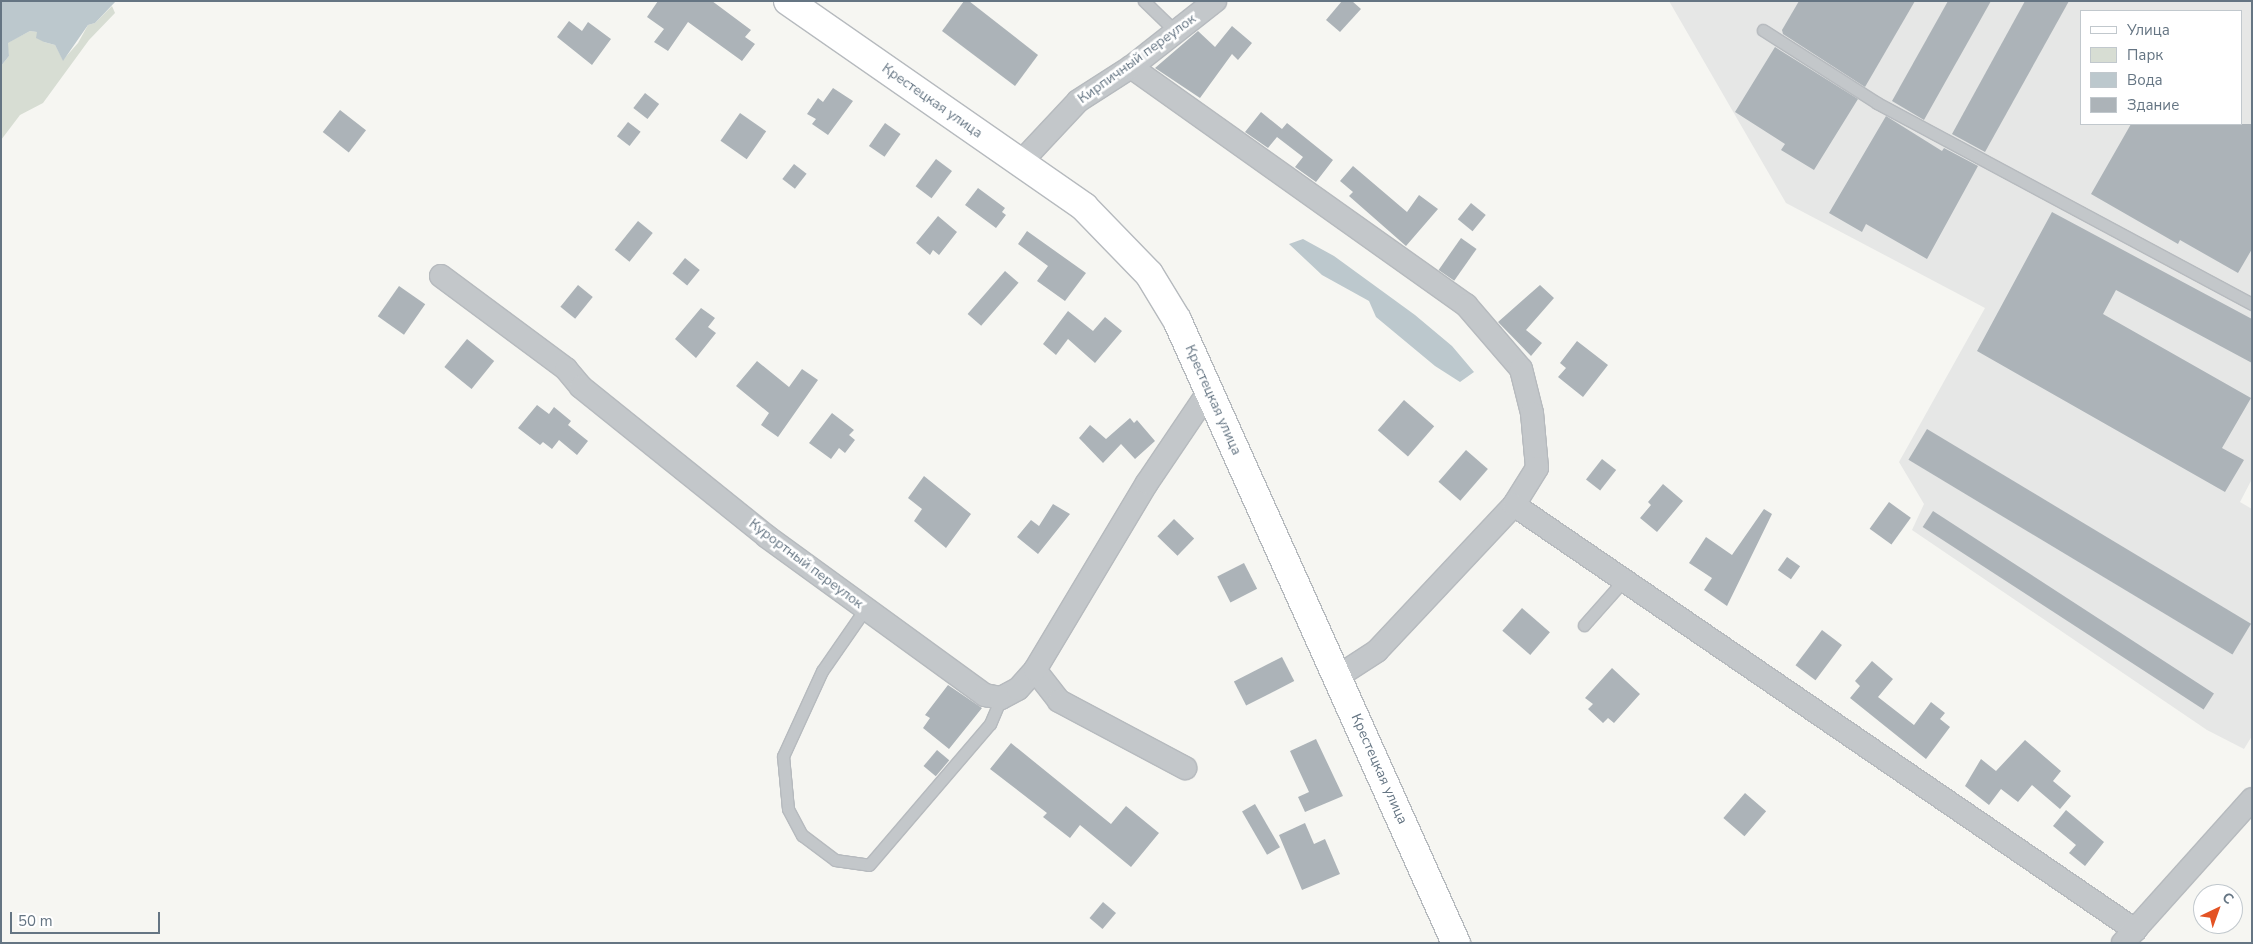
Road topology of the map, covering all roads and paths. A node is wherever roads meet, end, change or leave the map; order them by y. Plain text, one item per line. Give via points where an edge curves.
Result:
1 (788, 1) edge
2 (1144, 1) edge
3 (1215, 1) edge
4 (1763, 30) dead end
5 (1176, 32) junction
6 (1131, 66) junction
7 (1020, 162) junction
8 (440, 276) dead end
9 (2252, 304) edge
10 (1209, 391) junction
11 (1514, 506) junction
12 (1624, 580) junction
13 (865, 609) junction
14 (1584, 625) dead end
15 (1035, 670) junction
16 (1338, 677) junction
17 (1002, 698) junction
18 (1185, 768) dead end
19 (2252, 799) edge
20 (2129, 937) edge
21 (1456, 943) edge

1 - 7 main road, Крестецкая улица
2 - 5 lane
3 - 5 street, Кирпичный переулок
4 - 9 lane via 1877,103
5 - 6 street, Кирпичный переулок
6 - 7 street, Кирпичный переулок via 1078,101
6 - 11 street via 1466,305 1520,369 1532,413 1537,468
7 - 10 main road, Крестецкая улица via 1084,207 1149,274 1177,320
8 - 13 street, Курортный переулок via 566,369 581,387 766,536
10 - 15 street via 1147,483
10 - 16 main road, Крестецкая улица
11 - 12 street
11 - 16 street via 1377,651
12 - 14 lane
12 - 20 street
13 - 17 street, Курортный переулок via 985,695
13 - 17 lane via 822,672 783,756 788,809 802,835 835,860 869,865 990,724
15 - 17 street via 1018,689
15 - 18 street via 1059,701
16 - 21 main road, Крестецкая улица
19 - 20 street

